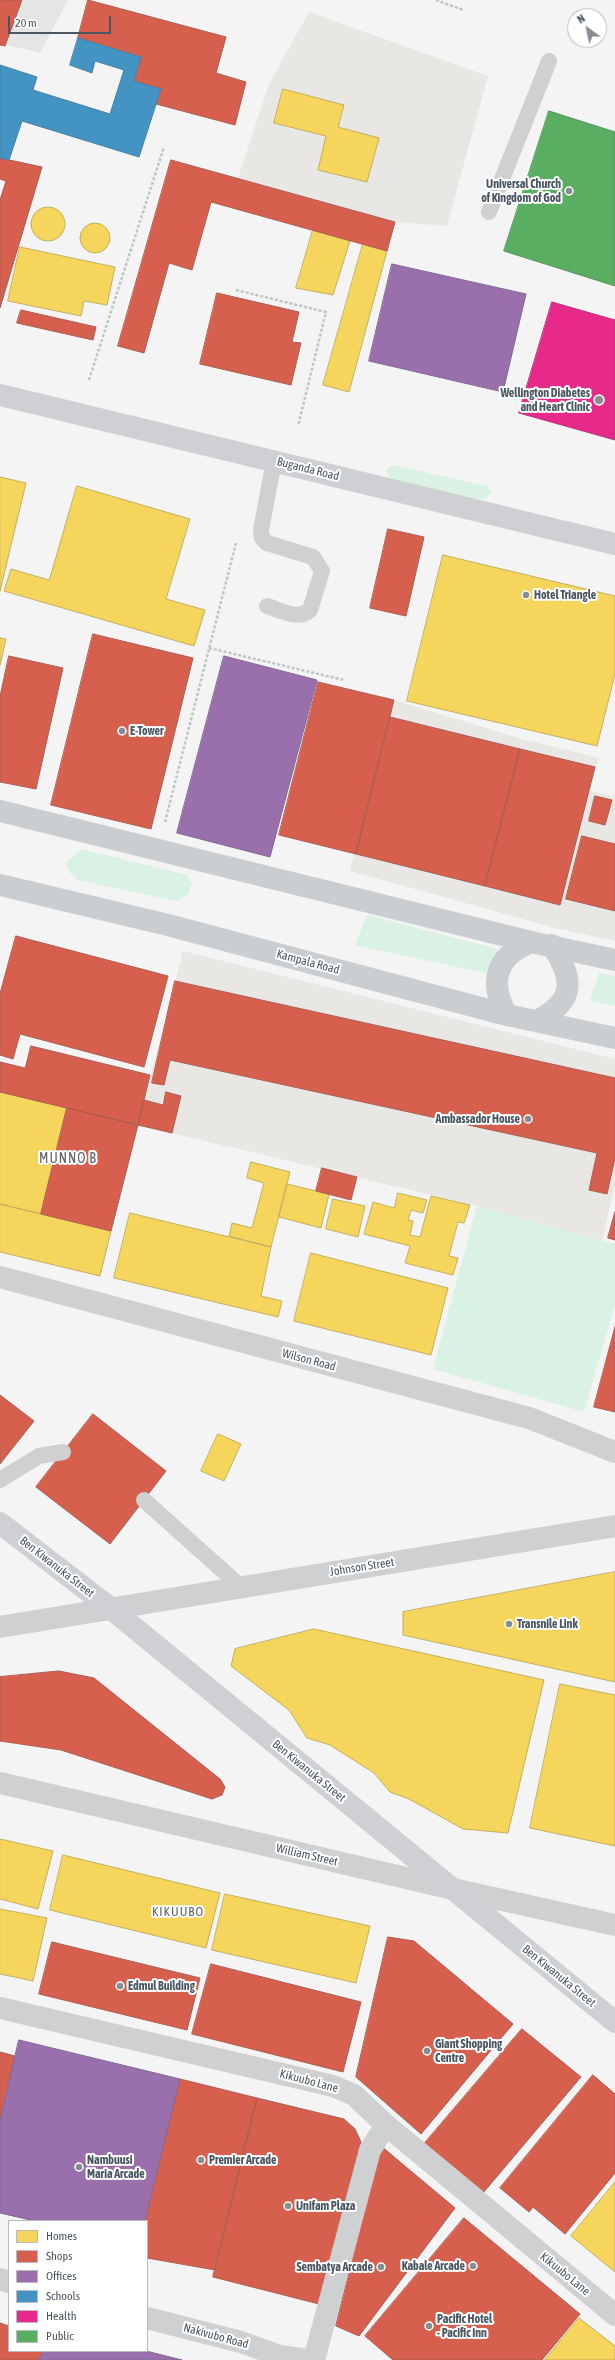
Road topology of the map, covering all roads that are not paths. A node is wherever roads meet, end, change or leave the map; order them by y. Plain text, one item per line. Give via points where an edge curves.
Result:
1 (549, 61) dead end
2 (489, 212) dead end
3 (0, 395) edge
4 (274, 461) junction
5 (615, 544) edge
6 (267, 606) dead end
7 (0, 811) edge
8 (0, 886) edge
9 (541, 943) junction
10 (615, 960) edge
11 (507, 1015) junction
12 (537, 1021) junction
13 (615, 1038) edge
14 (0, 1278) edge
15 (63, 1452) dead end
16 (615, 1452) edge
17 (0, 1480) edge
18 (144, 1500) dead end
19 (0, 1523) edge
20 (615, 1526) edge
21 (240, 1586) junction
22 (109, 1607) junction
23 (0, 1627) edge
24 (0, 1783) edge
25 (453, 1889) junction
26 (615, 1924) edge
27 (0, 2008) edge
28 (615, 2022) edge
29 (386, 2125) junction
30 (615, 2315) edge
31 (148, 2318) edge
32 (308, 2360) edge
33 (314, 2360) edge

1 - 2 lane
3 - 4 main road, Buganda Road
4 - 5 main road, Buganda Road
4 - 6 lane via 261,530 262,538 267,543 313,558 322,572 310,610 305,614 298,616
7 - 9 main road
8 - 11 main road, Kampala Road via 168,925
9 - 10 main road
9 - 11 main road via 517,948 506,958 498,972 496,987 499,1001
9 - 12 main road via 565,965 568,979 567,993 560,1005
11 - 12 main road, Kampala Road
12 - 13 main road, Kampala Road
14 - 16 street, Wilson Road via 529,1418
15 - 17 lane via 39,1456
18 - 21 lane
19 - 22 main road, Ben Kiwanuka Street
20 - 21 street, Johnson Street
21 - 22 street, Johnson Street
22 - 23 street, Johnson Street
22 - 25 main road, Ben Kiwanuka Street
24 - 25 street, William Street
25 - 26 street, William Street
25 - 28 main road, Ben Kiwanuka Street
27 - 29 street, Kikuubo Lane via 333,2086 354,2095
29 - 30 street, Kikuubo Lane
29 - 33 street via 370,2150
31 - 32 street, Nakivubo Road via 241,2342 280,2356

